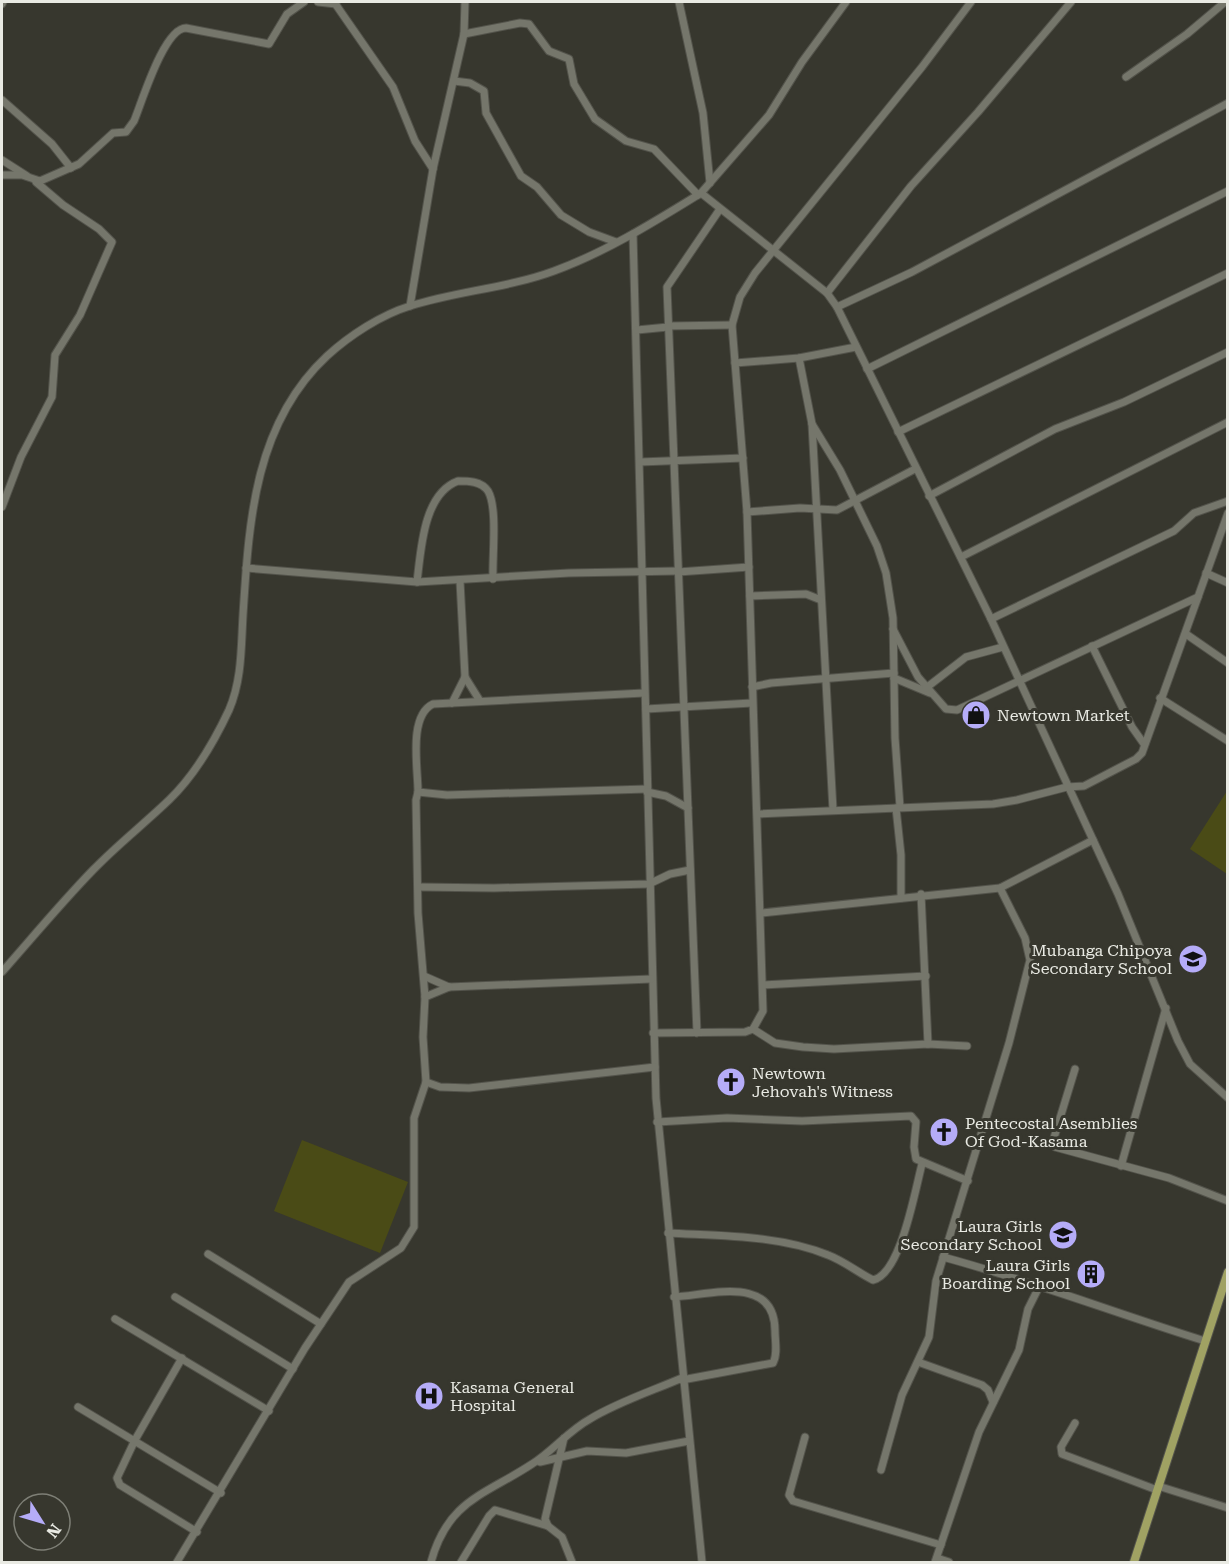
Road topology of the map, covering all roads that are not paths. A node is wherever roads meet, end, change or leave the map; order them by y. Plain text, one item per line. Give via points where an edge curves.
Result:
1 (304, 2) edge
2 (318, 2) edge
3 (465, 2) edge
4 (679, 2) edge
5 (846, 2) edge
6 (971, 2) edge
7 (1071, 2) edge
8 (1225, 2) edge
9 (335, 3) edge
10 (464, 34) junction
11 (1126, 77) dead end
12 (454, 81) junction
13 (2, 100) edge
14 (1227, 103) edge
15 (2, 160) edge
16 (71, 168) junction
17 (433, 169) junction
18 (2, 175) edge
19 (28, 177) junction
20 (36, 182) junction
21 (710, 183) junction
22 (1227, 191) edge
23 (699, 194) junction
24 (720, 209) junction
25 (633, 234) junction
26 (616, 242) junction
27 (774, 251) junction
28 (1227, 273) edge
29 (827, 293) junction
30 (410, 306) junction
31 (837, 307) junction
32 (732, 325) junction
33 (668, 327) junction
34 (637, 330) junction
35 (856, 347) junction
36 (1227, 352) edge
37 (799, 358) junction
38 (735, 363) junction
39 (867, 369) junction
40 (1227, 422) edge
41 (812, 424) junction
42 (898, 432) junction
43 (743, 458) junction
44 (640, 462) junction
45 (674, 462) junction
46 (915, 469) junction
47 (929, 496) junction
48 (1227, 501) edge
49 (854, 502) junction
50 (2, 507) edge
51 (816, 508) junction
52 (747, 512) junction
53 (1227, 513) edge
54 (961, 557) junction
55 (749, 567) junction
56 (246, 568) junction
57 (642, 572) junction
58 (678, 572) junction
59 (1206, 573) junction
60 (493, 579) junction
61 (460, 581) junction
62 (417, 582) junction
63 (1227, 583) edge
64 (750, 596) junction
65 (1198, 597) junction
66 (821, 600) junction
67 (991, 619) junction
68 (893, 629) junction
69 (1186, 634) junction
70 (1092, 646) junction
71 (1003, 647) junction
72 (1227, 663) edge
73 (894, 676) junction
74 (465, 677) junction
75 (826, 679) junction
76 (1019, 681) junction
77 (752, 687) junction
78 (929, 691) junction
79 (644, 693) junction
80 (1160, 698) junction
81 (480, 701) junction
82 (452, 703) junction
83 (752, 704) junction
84 (684, 705) junction
85 (646, 709) junction
86 (1227, 741) edge
87 (1144, 744) junction
88 (1067, 787) junction
89 (647, 791) junction
90 (418, 792) junction
91 (898, 807) junction
92 (688, 808) junction
93 (833, 810) junction
94 (758, 814) junction
95 (1093, 840) junction
96 (690, 870) junction
97 (649, 884) junction
98 (419, 887) junction
99 (1000, 888) junction
100 (921, 894) junction
101 (901, 898) junction
102 (761, 913) junction
103 (2, 972) edge
104 (424, 976) junction
105 (926, 976) junction
106 (651, 979) junction
107 (763, 985) junction
108 (449, 987) junction
109 (425, 997) junction
110 (1166, 1008) junction
111 (753, 1029) junction
112 (653, 1033) junction
113 (697, 1033) junction
114 (928, 1044) junction
115 (967, 1046) dead end
116 (655, 1067) junction
117 (1075, 1069) dead end
118 (426, 1082) junction
119 (440, 1087) junction
120 (422, 1096) junction
121 (1227, 1098) edge
122 (657, 1122) junction
123 (922, 1164) junction
124 (1121, 1166) junction
125 (968, 1181) junction
126 (1227, 1201) edge
127 (668, 1233) junction
128 (208, 1254) dead end
129 (943, 1257) junction
130 (1227, 1272) edge
131 (1040, 1285) junction
132 (175, 1297) dead end
133 (674, 1297) junction
134 (115, 1319) dead end
135 (321, 1324) junction
136 (1205, 1341) junction
137 (182, 1358) junction
138 (918, 1362) junction
139 (293, 1369) junction
140 (682, 1379) junction
141 (993, 1402) junction
142 (78, 1407) dead end
143 (269, 1411) junction
144 (1075, 1423) dead end
145 (805, 1437) dead end
146 (564, 1438) junction
147 (135, 1440) junction
148 (689, 1441) junction
149 (561, 1456) junction
150 (534, 1463) junction
151 (881, 1470) dead end
152 (1158, 1488) junction
153 (221, 1492) junction
154 (1227, 1508) edge
155 (548, 1526) junction
156 (197, 1532) junction
157 (941, 1545) junction
158 (936, 1560) edge
159 (177, 1563) edge
160 (431, 1563) edge
161 (461, 1563) edge
162 (572, 1563) edge
163 (702, 1563) edge
164 (949, 1563) edge
165 (1134, 1563) edge

1 - 16 street via 287,14 269,44 186,28 176,31 167,42 128,130 110,135
2 - 9 street
3 - 10 street
4 - 21 street via 703,113
5 - 21 street via 769,115
6 - 27 street
7 - 29 street via 911,186
8 - 11 street
9 - 17 street via 393,87 416,141
10 - 12 street
10 - 23 street via 529,24 549,51 569,59 574,84 595,119 626,141 654,148
12 - 17 street
12 - 26 street via 470,83 484,91 486,113 521,176 537,187 561,215
13 - 16 street via 52,144
14 - 31 street via 912,272
15 - 19 street
16 - 20 street
17 - 30 street
18 - 19 street
19 - 20 street
20 - 50 street via 112,242 80,315 55,355 52,397 21,457
21 - 23 street
22 - 39 street
23 - 24 street
23 - 25 street
24 - 27 street
24 - 33 street via 670,280
25 - 26 street
25 - 34 street
26 - 30 street via 527,280
27 - 29 street
27 - 32 street via 740,297
28 - 42 street
29 - 31 street
30 - 56 street via 368,326 339,346 291,402 265,454 256,484
31 - 35 street
32 - 33 street
32 - 38 street
33 - 34 street
33 - 45 street
34 - 44 street
35 - 37 street
35 - 39 street
36 - 47 street via 1124,402 1055,429
37 - 38 street
37 - 41 street
38 - 43 street
39 - 42 street
40 - 54 street
41 - 49 street via 830,450
41 - 51 street
42 - 46 street
43 - 45 street
43 - 52 street
44 - 45 street
44 - 57 street
45 - 58 street
46 - 47 street
46 - 49 street
47 - 54 street
48 - 67 street via 1194,513 1174,531
49 - 51 street via 837,510
49 - 68 street via 882,560 890,591
51 - 52 street
51 - 66 street
52 - 55 street
53 - 59 street
54 - 67 street
55 - 58 street
55 - 64 street
56 - 62 street
56 - 103 street via 238,684 227,714 204,755 170,799 93,870
57 - 58 street
57 - 60 street
57 - 79 street
58 - 84 street
59 - 63 street
59 - 65 street
60 - 61 street
60 - 62 street via 493,520 488,491 480,484 458,481 440,493 429,518
61 - 62 street
61 - 74 street
64 - 66 street via 806,594
64 - 77 street
65 - 69 street
65 - 70 street
66 - 75 street
67 - 71 street
68 - 73 street
68 - 78 street
69 - 72 street
69 - 80 street
70 - 76 street
70 - 87 street
71 - 76 street
71 - 78 street via 966,657
73 - 75 street
73 - 78 street
73 - 91 street
74 - 81 street
74 - 82 street
75 - 77 street
75 - 93 street
76 - 78 street via 952,711
76 - 88 street
77 - 83 street
79 - 81 street
79 - 85 street
80 - 86 street
80 - 87 street
81 - 82 street
82 - 90 street via 433,704 418,718
83 - 84 street
83 - 94 street
84 - 85 street
84 - 92 street
85 - 89 street
87 - 88 street via 1136,759 1094,782
88 - 91 street via 993,804
88 - 95 street
89 - 90 street via 447,795
89 - 92 street
89 - 97 street
90 - 98 street
91 - 93 street
91 - 101 street
92 - 96 street
93 - 94 street
94 - 102 street
95 - 99 street
95 - 110 street
96 - 97 street
96 - 113 street
97 - 98 street
97 - 106 street
98 - 104 street
99 - 100 street
99 - 125 street via 1025,938 1030,960
100 - 101 street
100 - 105 street
101 - 102 street
102 - 107 street
104 - 108 street
104 - 109 street
105 - 107 street
105 - 114 street
106 - 108 street
106 - 112 street
107 - 111 street via 763,1011
108 - 109 street
109 - 118 street
110 - 121 street via 1190,1064
110 - 124 street
111 - 113 street
111 - 114 street via 775,1043 803,1047
112 - 113 street
112 - 116 street
114 - 115 street
116 - 119 street via 469,1088
116 - 122 street
117 - 124 street via 1053,1141 1055,1147
118 - 119 street
118 - 120 street
119 - 120 street
120 - 135 street via 416,1108 413,1136 414,1227 393,1254 355,1276
122 - 123 street via 911,1116 916,1122 914,1154
122 - 127 street
123 - 125 street
123 - 127 street via 898,1250 888,1271 873,1280 806,1247
124 - 126 street via 1169,1178
125 - 129 street
127 - 133 street
128 - 135 street
129 - 131 street
129 - 138 street via 929,1337
130 - 136 main road
131 - 136 street
131 - 141 street via 1028,1309 1019,1350
132 - 139 street
133 - 140 street
133 - 140 street via 734,1290 751,1292 770,1309 775,1320 773,1363
134 - 137 street
135 - 139 street
136 - 152 main road
137 - 143 street
137 - 147 street
138 - 141 street via 982,1385
138 - 151 street via 902,1395
139 - 143 street
140 - 146 street via 592,1417
140 - 148 street
141 - 157 street
142 - 147 street
143 - 153 street
144 - 152 street via 1061,1448 1062,1454
145 - 157 street via 789,1495 793,1501
146 - 149 street
146 - 150 street
147 - 153 street
147 - 156 street via 117,1482
148 - 149 street via 626,1453 587,1451
148 - 163 street
149 - 150 street
149 - 155 street via 546,1507
150 - 160 street via 463,1506 444,1532
152 - 154 street
152 - 165 main road
153 - 156 street
155 - 161 street via 495,1510
155 - 162 street via 562,1537
156 - 159 street
157 - 158 street
158 - 164 street

